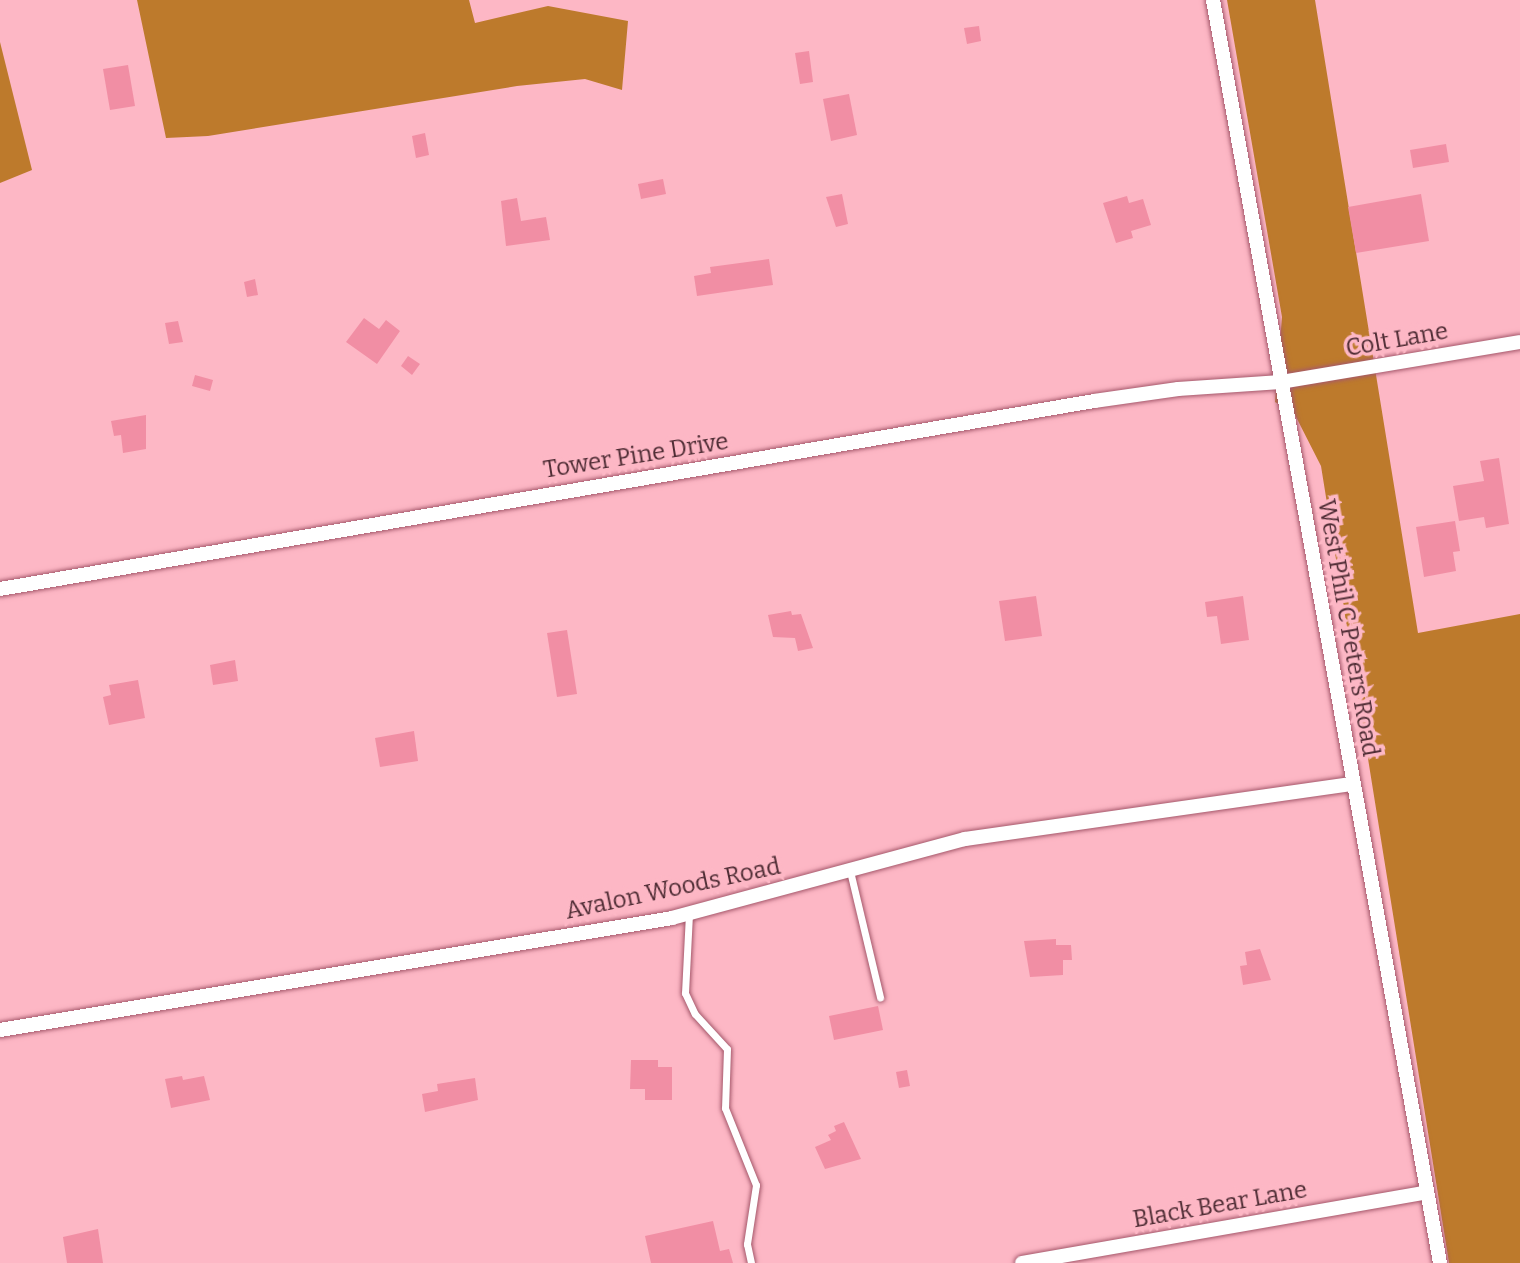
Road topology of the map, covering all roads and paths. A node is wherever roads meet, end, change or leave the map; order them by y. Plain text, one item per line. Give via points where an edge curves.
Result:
1 (1213, 0) edge
2 (1520, 342) edge
3 (1281, 382) junction
4 (0, 589) edge
5 (1353, 784) junction
6 (850, 871) junction
7 (689, 914) junction
8 (880, 997) dead end
9 (0, 1030) edge
10 (1427, 1192) junction
11 (751, 1263) edge
12 (1022, 1263) edge
13 (1440, 1263) edge

1 - 3 street, West Phil C Peters Road
2 - 3 street, Colt Lane
3 - 4 street, Tower Pine Drive via 1094,401
3 - 5 street, West Phil C Peters Road
5 - 6 street, Avalon Woods Road via 965,839
5 - 10 street, West Phil C Peters Road
6 - 7 street, Avalon Woods Road
6 - 8 lane
7 - 9 street, Avalon Woods Road
7 - 11 lane via 685,993 695,1014 727,1049 725,1108 756,1185 747,1244
10 - 12 street, Black Bear Lane
10 - 13 street, West Phil C Peters Road

